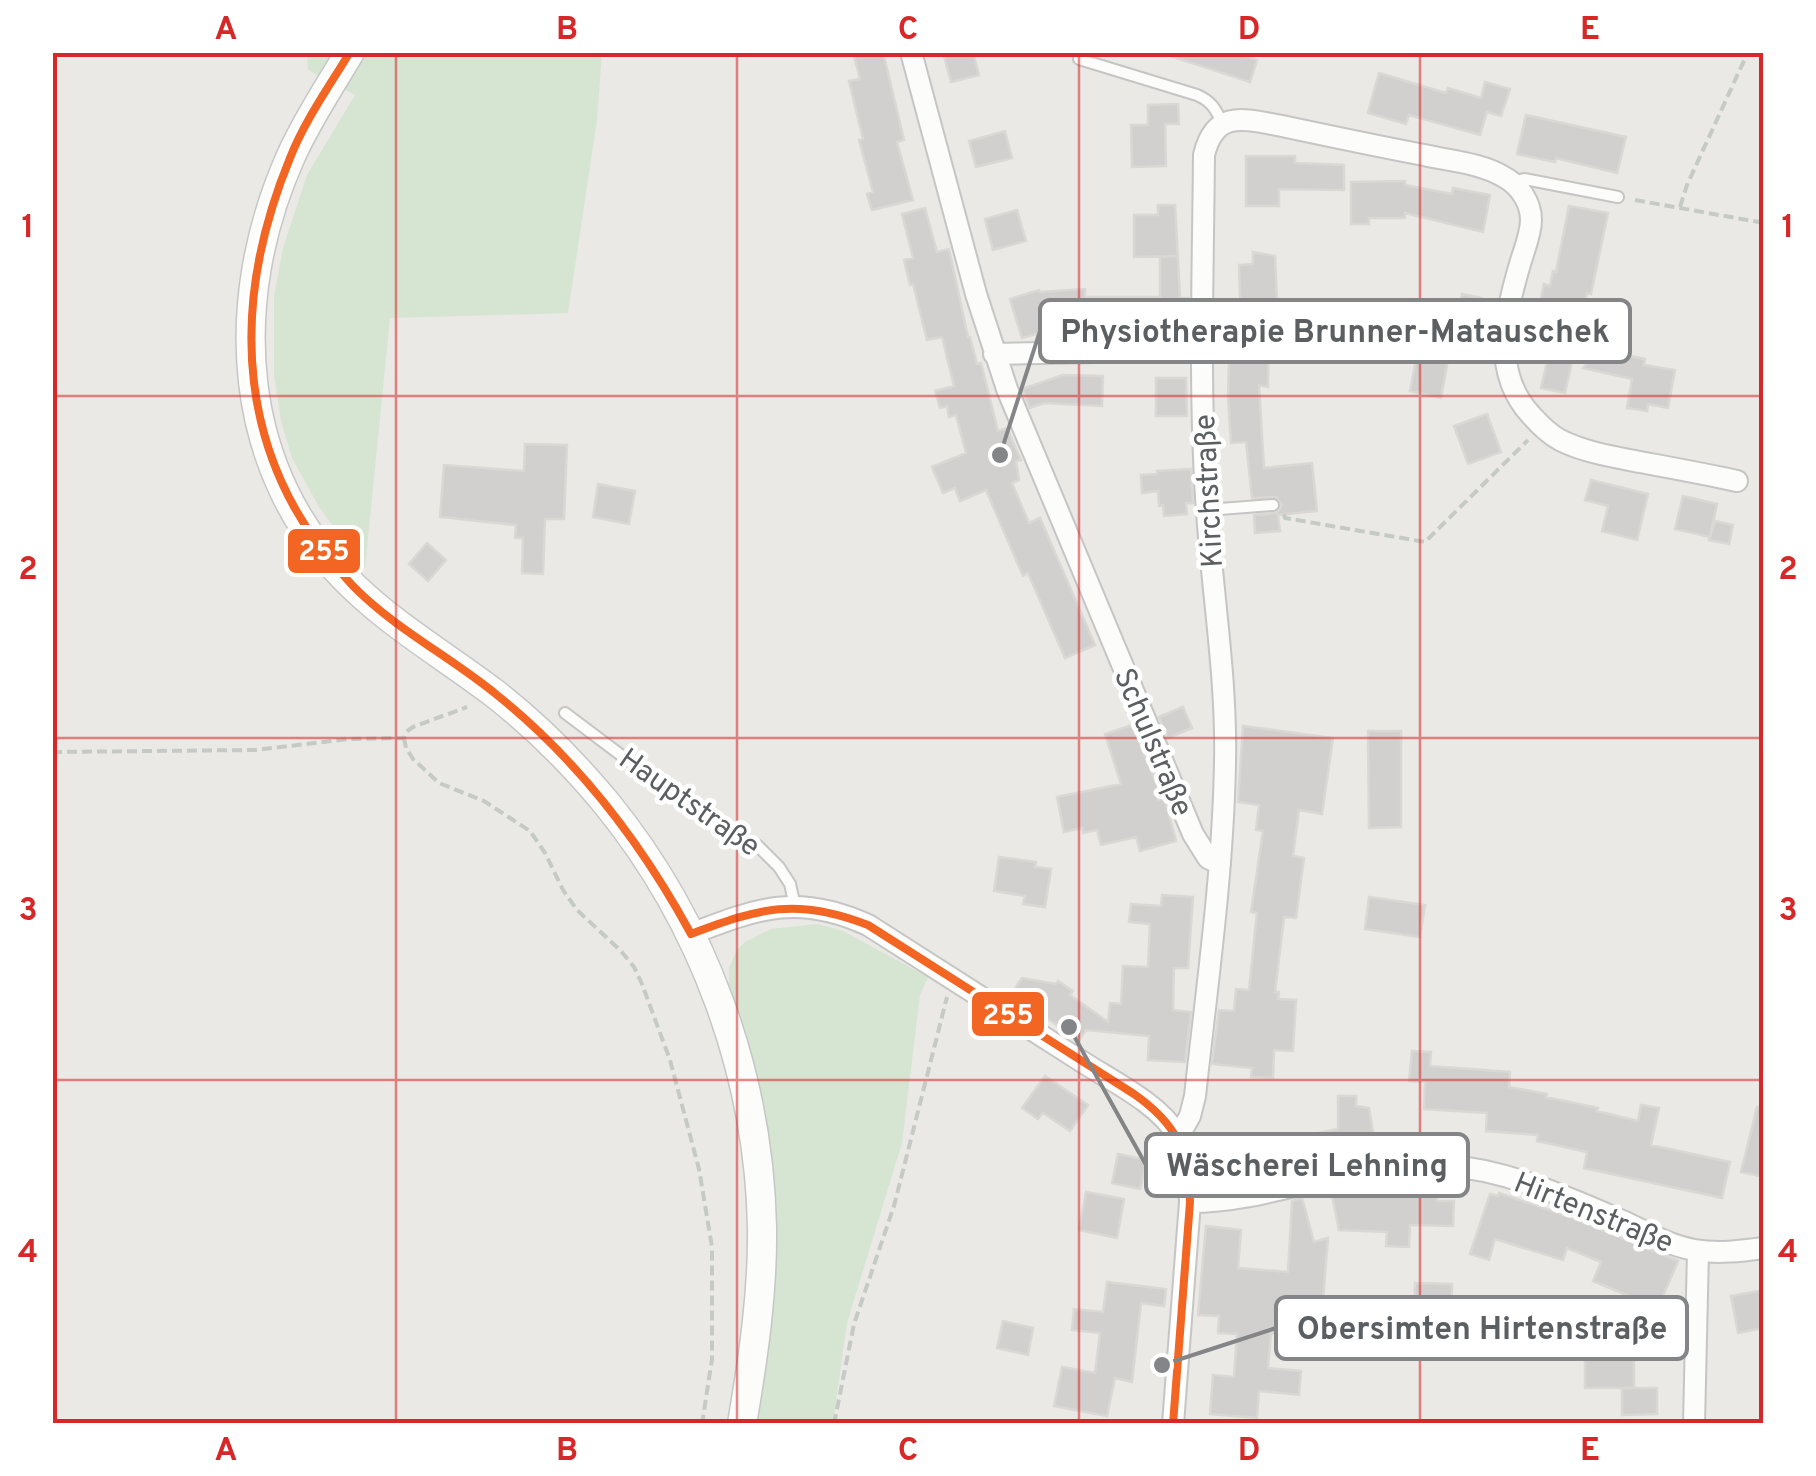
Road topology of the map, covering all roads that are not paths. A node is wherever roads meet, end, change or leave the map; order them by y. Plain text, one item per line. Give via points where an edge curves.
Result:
1 (350, 52) edge
2 (910, 52) edge
3 (1079, 59) dead end
4 (1222, 123) junction
5 (1512, 182) junction
6 (1618, 196) road end
7 (1203, 350) junction
8 (994, 354) junction
9 (1737, 481) dead end
10 (1273, 505) road end
11 (1206, 510) junction
12 (565, 714) dead end
13 (1220, 864) junction
14 (795, 906) junction
15 (691, 934) junction
16 (1178, 1137) junction
17 (1190, 1202) junction
18 (1764, 1248) edge
19 (1698, 1251) junction
20 (742, 1424) edge
21 (1173, 1424) edge
22 (1694, 1424) edge

1 - 15 main road via 291,156 258,264 252,392 271,460 303,526 354,587 499,696 606,802
2 - 8 street, Schulstraße
3 - 4 lane via 1208,100
4 - 5 street via 1271,124 1400,150 1484,168
4 - 7 street, Kirchstraße via 1204,155
5 - 6 lane
5 - 9 street via 1532,219 1507,314 1504,354 1527,412 1557,438 1610,456
7 - 8 street
7 - 11 street, Kirchstraße
8 - 13 street, Schulstraße via 1193,834
10 - 11 lane
11 - 13 street, Kirchstraße via 1225,713
12 - 14 lane, Hauptstraße via 758,846 780,867
13 - 16 street via 1195,1096
14 - 15 street via 750,912
14 - 16 street via 868,925 1134,1096
15 - 20 main road via 736,1055 759,1178 762,1263
16 - 17 street
17 - 19 street, Hirtenstraße via 1243,1198 1366,1170 1446,1165 1520,1180
17 - 21 street
18 - 19 street, Hirtenstraße
19 - 22 street

